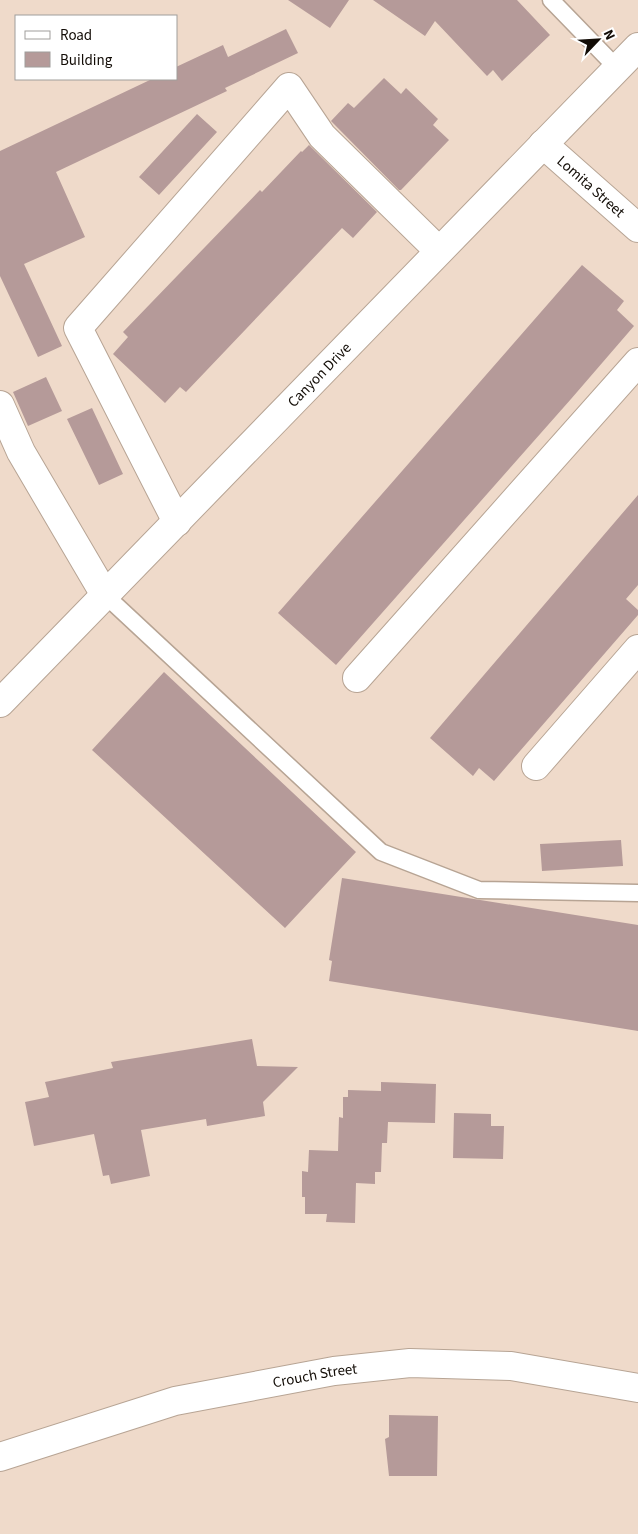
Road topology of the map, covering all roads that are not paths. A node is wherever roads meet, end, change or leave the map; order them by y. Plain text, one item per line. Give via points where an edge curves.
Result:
1 (551, 0) edge
2 (638, 47) edge
3 (617, 68) junction
4 (543, 144) junction
5 (638, 228) edge
6 (440, 251) junction
7 (638, 362) edge
8 (0, 405) edge
9 (177, 522) junction
10 (105, 595) junction
11 (638, 649) edge
12 (357, 678) dead end
13 (0, 703) edge
14 (536, 766) dead end
15 (638, 893) edge
16 (638, 1388) edge
17 (0, 1457) edge

1 - 3 lane
2 - 3 street, Canyon Drive
3 - 4 street, Canyon Drive
4 - 5 street, Lomita Street
4 - 6 street, Canyon Drive
6 - 9 street, Canyon Drive
6 - 9 street via 322,136 289,86 78,328
7 - 12 street
8 - 10 street via 21,452
9 - 10 street, Canyon Drive
10 - 13 street, Canyon Drive
10 - 15 lane via 381,852 479,890
11 - 14 street
16 - 17 street, Crouch Street via 511,1366 410,1363 334,1371 175,1401

